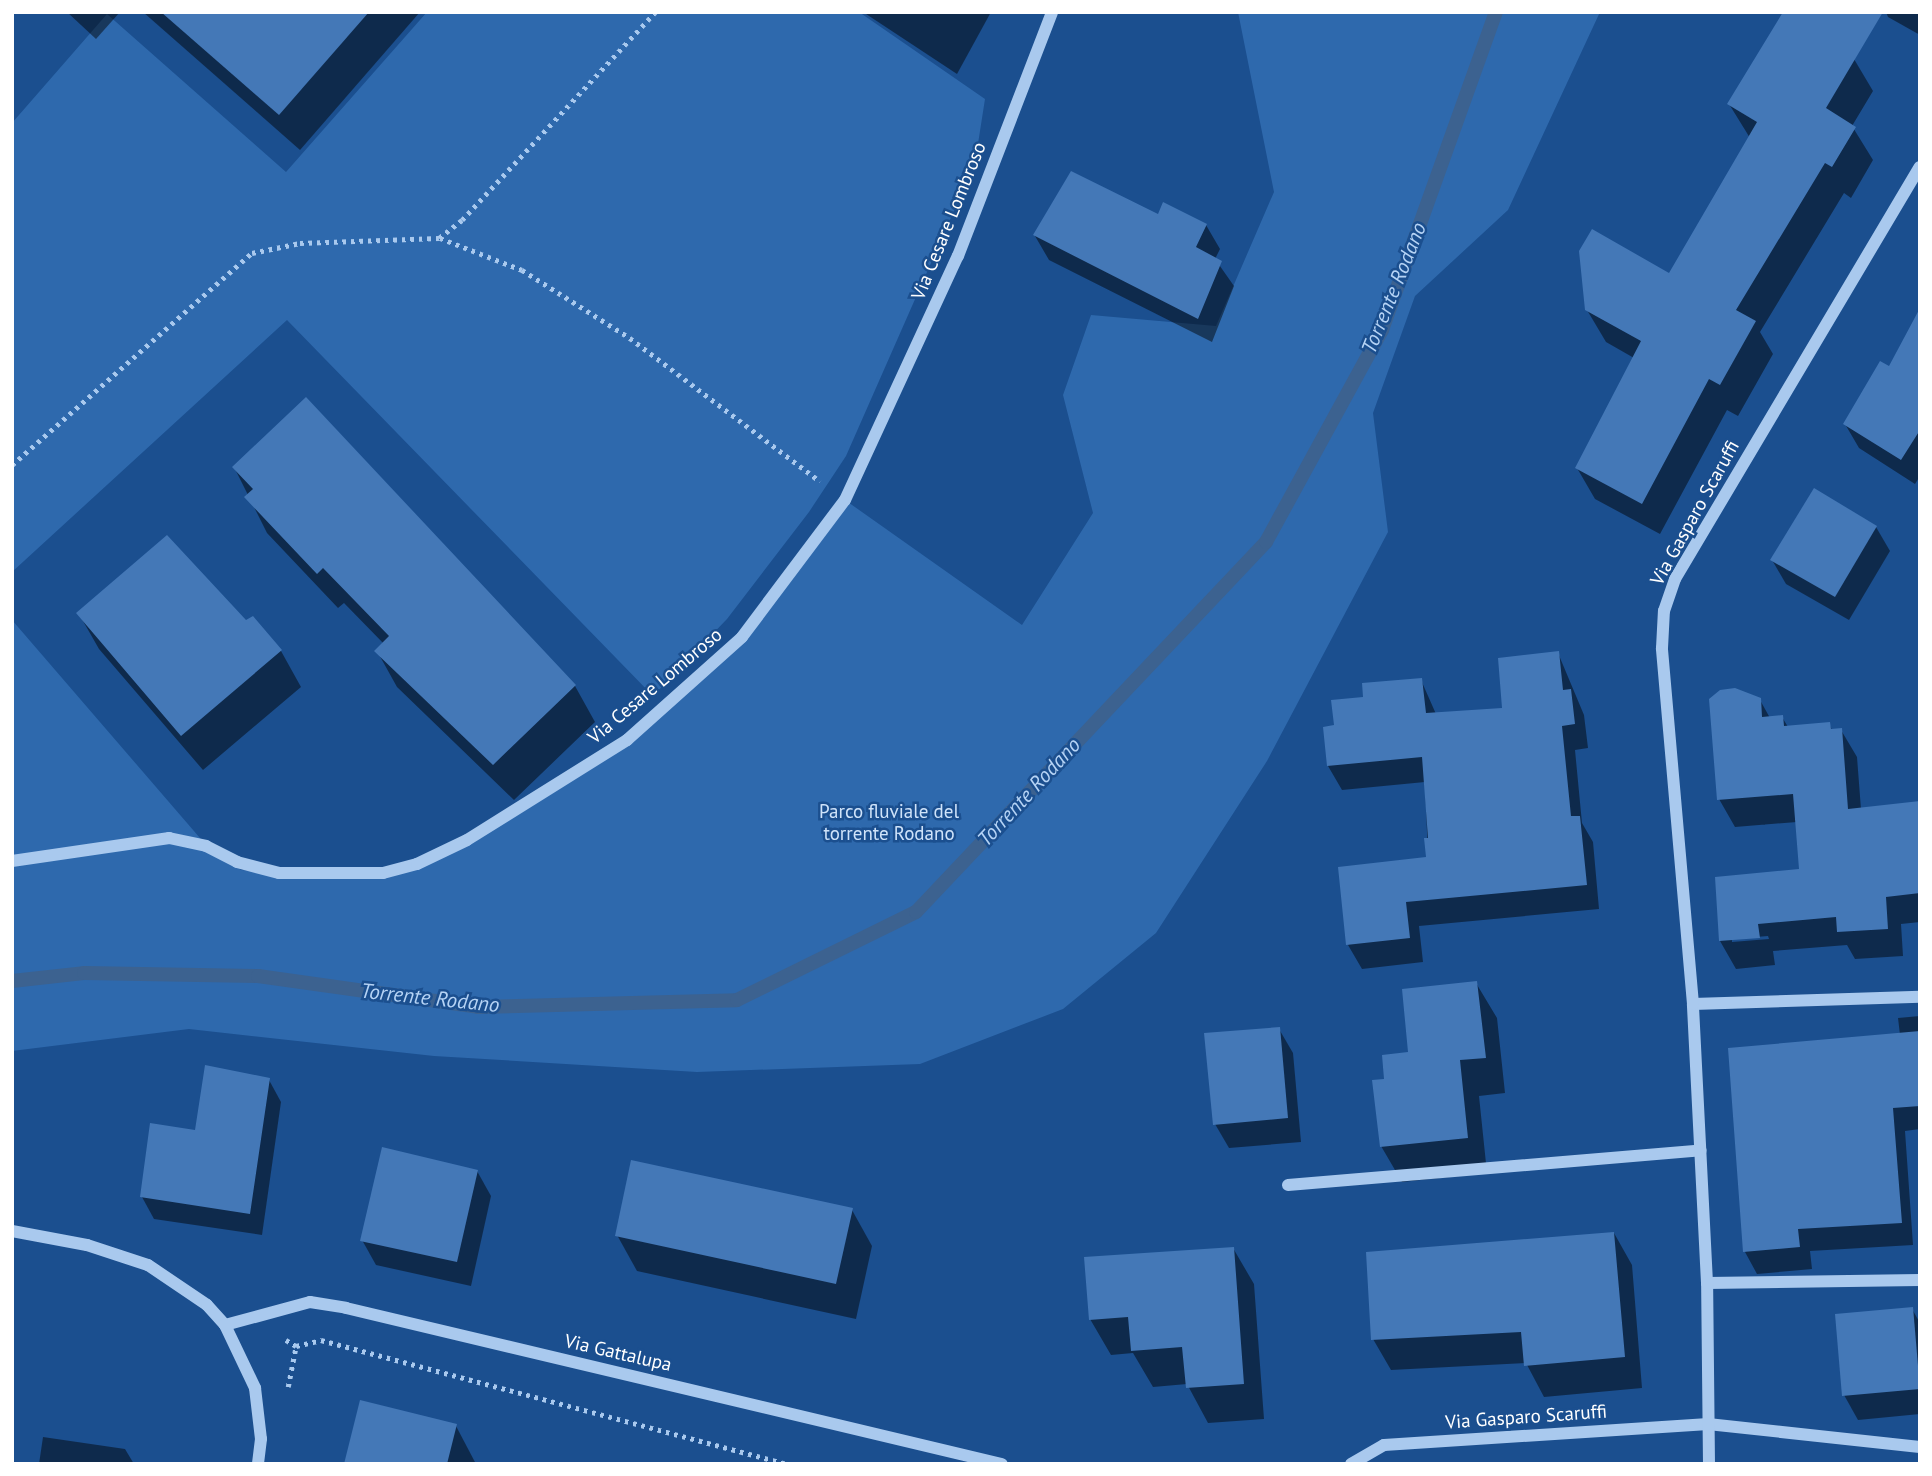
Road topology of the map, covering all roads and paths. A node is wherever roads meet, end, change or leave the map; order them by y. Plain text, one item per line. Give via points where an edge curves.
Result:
1 (655, 12) edge
2 (1052, 12) edge
3 (1920, 167) edge
4 (439, 238) junction
5 (12, 465) edge
6 (845, 500) junction
7 (12, 861) edge
8 (1920, 997) edge
9 (1693, 1004) junction
10 (1701, 1150) junction
11 (1288, 1185) dead end
12 (12, 1231) edge
13 (1920, 1280) edge
14 (1707, 1283) junction
15 (225, 1325) junction
16 (296, 1346) dead end
17 (1708, 1424) junction
18 (1920, 1447) edge
19 (258, 1464) edge
20 (788, 1464) edge
21 (1002, 1464) edge
22 (1352, 1464) edge
23 (1710, 1464) edge

1 - 4 path via 462,220
2 - 6 street, Via Cesare Lombroso via 958,256
3 - 9 street, Via Gasparo Scaruffi via 1675,579 1664,611 1662,648
4 - 5 path via 300,243 252,253
4 - 6 path via 522,270 630,338
6 - 7 street, Via Cesare Lombroso via 742,637 627,740 524,808 417,864 383,873 279,873 237,862 206,845 169,838
8 - 9 street
9 - 10 street, Via Gasparo Scaruffi
10 - 11 street
10 - 14 street, Via Gasparo Scaruffi
12 - 15 street via 87,1245 148,1265 207,1306
13 - 14 street
14 - 17 street, Via Gasparo Scaruffi
15 - 19 street via 255,1388 261,1439
15 - 21 street, Via Gattalupa via 310,1302 346,1308
16 - 20 path via 321,1340
17 - 18 street, Via Gasparo Scaruffi
17 - 22 street, Via Gasparo Scaruffi via 1384,1445
17 - 23 street, Via Gasparo Scaruffi

